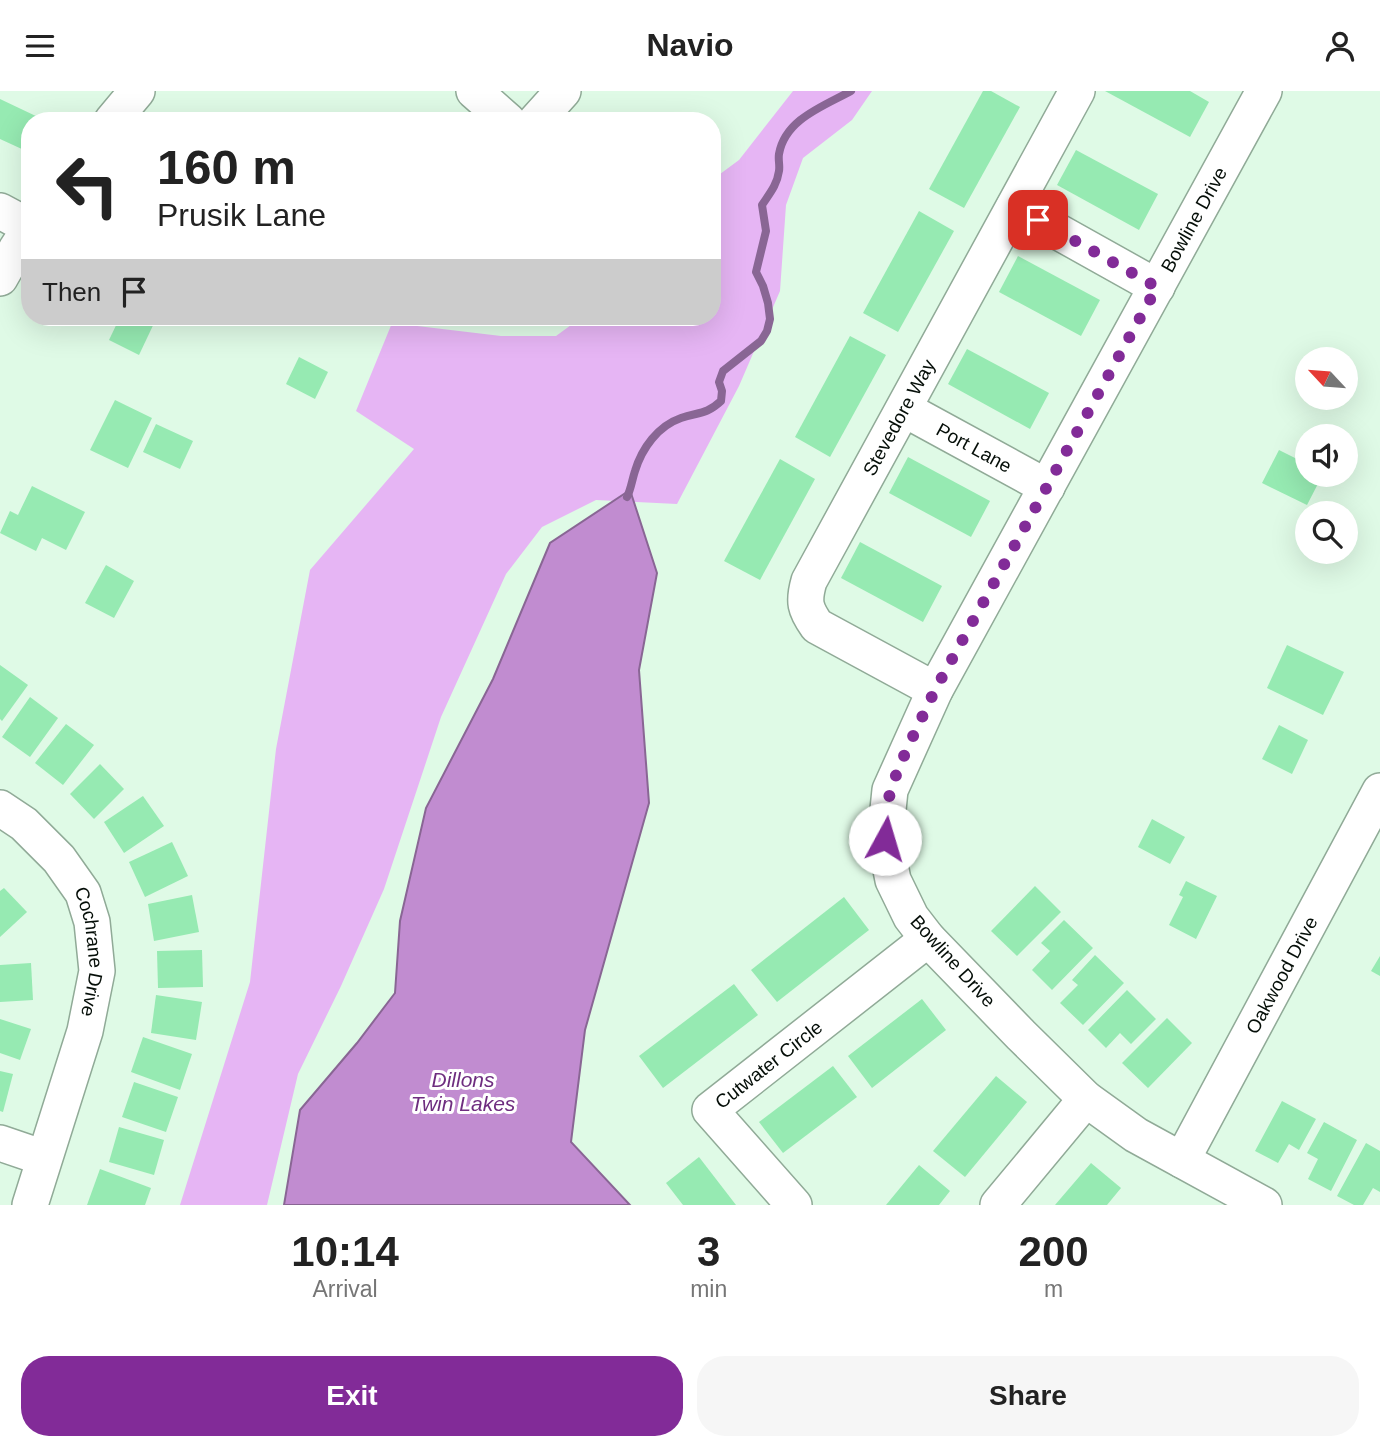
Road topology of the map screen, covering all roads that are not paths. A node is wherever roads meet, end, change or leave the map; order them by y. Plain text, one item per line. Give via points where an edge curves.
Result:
1 (137, 91) edge
2 (474, 91) edge
3 (563, 91) edge
4 (1077, 91) edge
5 (1264, 91) edge
6 (120, 112) edge
7 (498, 112) edge
8 (544, 112) edge
9 (1014, 207) junction
10 (0, 211) edge
11 (21, 222) edge
12 (21, 240) edge
13 (0, 278) edge
14 (1157, 287) junction
15 (904, 409) junction
16 (1047, 487) junction
17 (935, 690) junction
18 (1380, 791) edge
19 (0, 808) edge
20 (928, 939) junction
21 (1086, 1099) junction
22 (0, 1143) edge
23 (44, 1158) junction
24 (1182, 1160) junction
25 (30, 1205) edge
26 (794, 1205) edge
27 (998, 1205) edge
28 (1264, 1205) edge

1 - 6 street
2 - 7 street
3 - 8 street
4 - 9 street, Stevedore Way
5 - 14 street, Bowline Drive
9 - 14 street
9 - 15 street, Stevedore Way
10 - 11 street
12 - 13 street
14 - 16 street, Bowline Drive
15 - 16 street, Port Lane
15 - 17 street, Stevedore Way via 804,597 817,627
16 - 17 street, Bowline Drive
17 - 20 street, Bowline Drive via 890,790 885,839 893,880
18 - 24 street, Oakwood Drive
19 - 23 street, Cochrane Drive via 24,824 59,859 82,893 92,922 97,971 85,1031
20 - 21 street, Bowline Drive
20 - 26 street, Cutwater Circle via 710,1110
21 - 24 street, Bowline Drive via 1136,1135
21 - 27 street
22 - 23 street
23 - 25 street, Cochrane Drive
24 - 28 street, Bowline Drive

